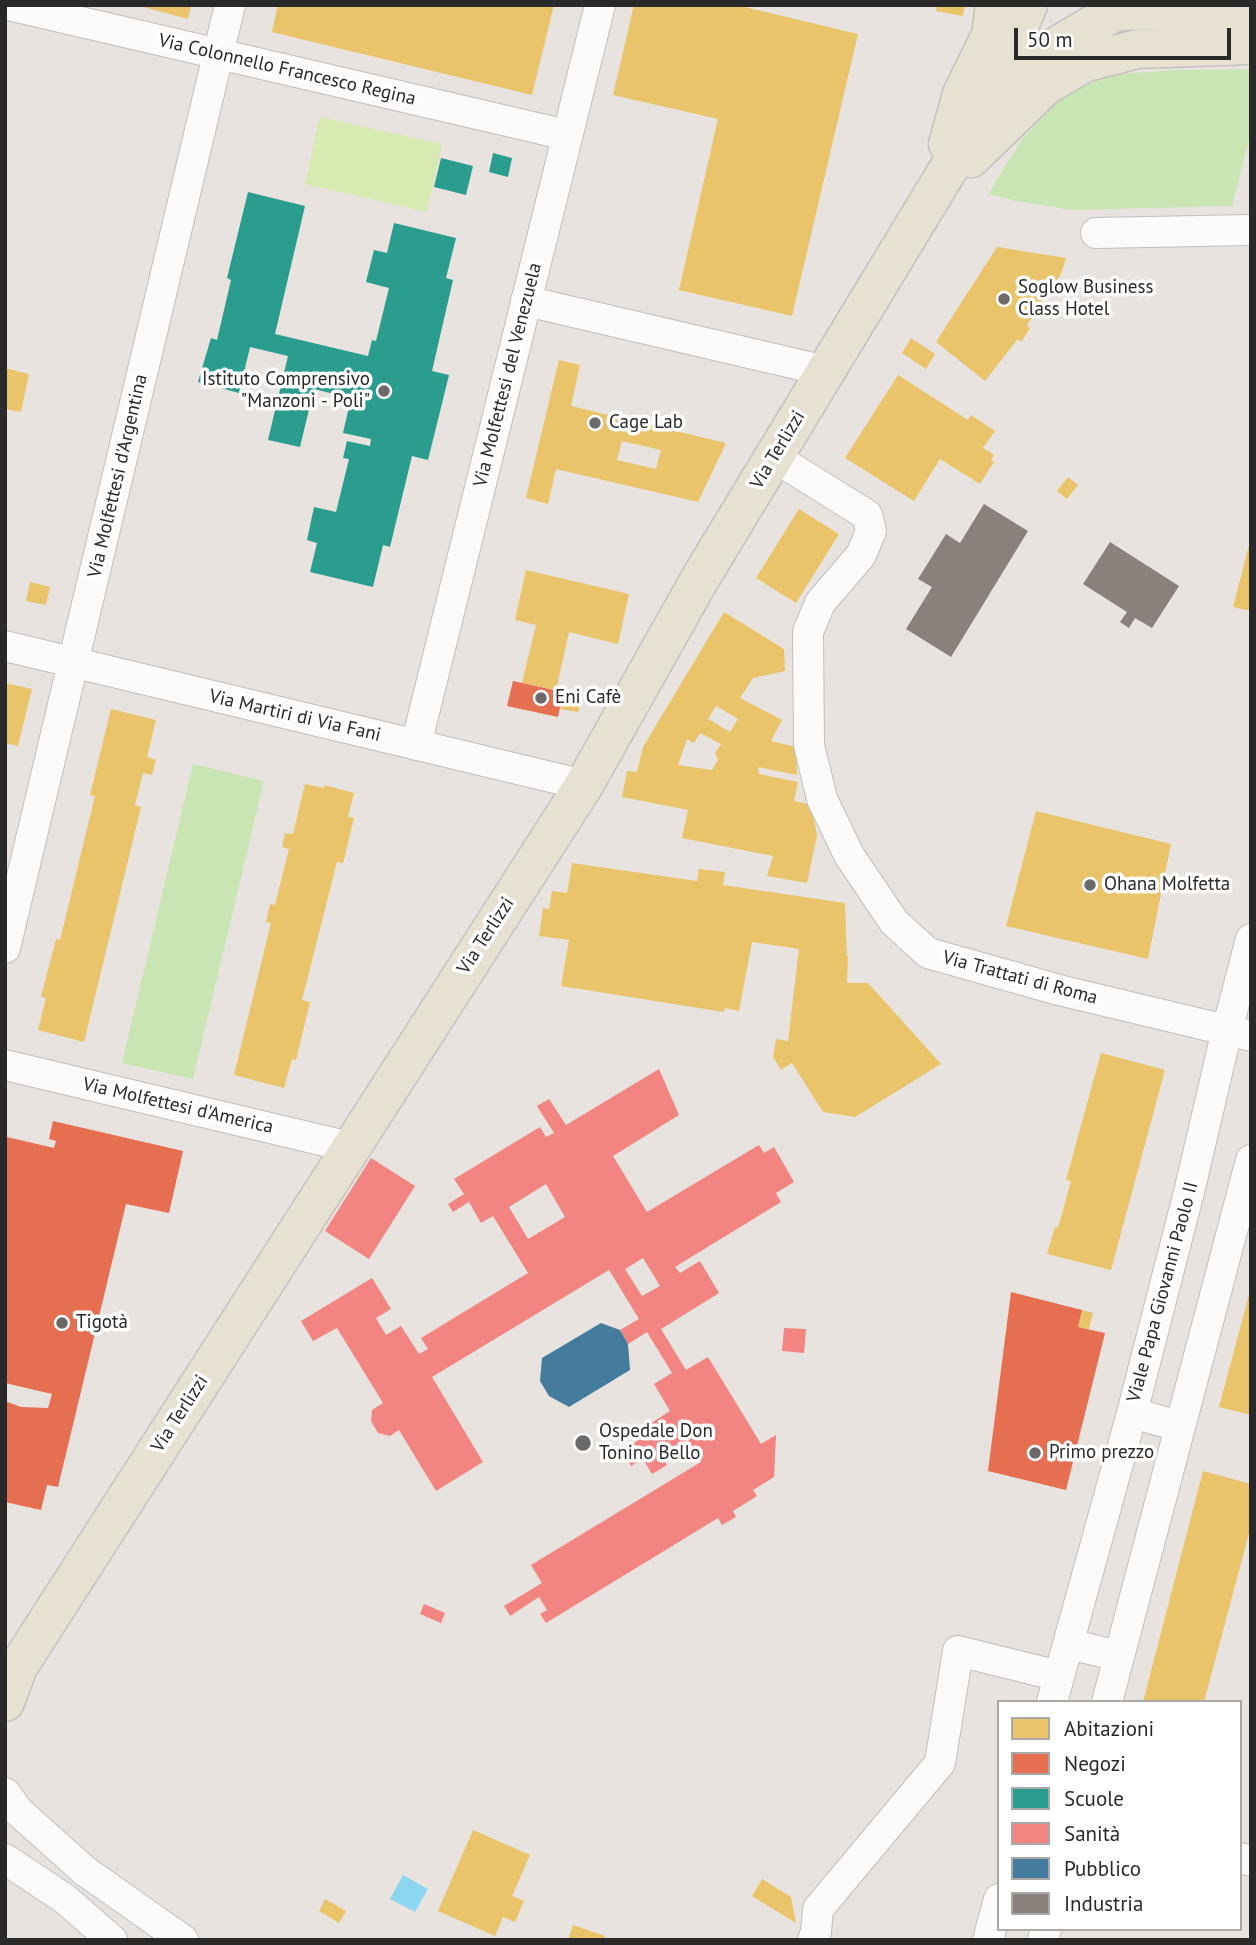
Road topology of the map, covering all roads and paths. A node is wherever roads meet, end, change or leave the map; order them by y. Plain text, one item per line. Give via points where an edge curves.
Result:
1 (8, 5) edge
2 (230, 5) edge
3 (600, 5) edge
4 (995, 5) edge
5 (1028, 5) edge
6 (1066, 5) edge
7 (1122, 8) edge
8 (1251, 8) edge
9 (1251, 45) edge
10 (218, 54) junction
11 (986, 107) junction
12 (567, 135) junction
13 (934, 193) junction
14 (1251, 230) edge
15 (1096, 233) dead end
16 (526, 301) junction
17 (826, 371) junction
18 (774, 457) junction
19 (5, 646) edge
20 (73, 663) junction
21 (416, 745) junction
22 (584, 785) junction
23 (1251, 939) edge
24 (5, 948) edge
25 (1239, 1033) edge
26 (5, 1065) edge
27 (350, 1147) junction
28 (1251, 1160) edge
29 (1132, 1413) junction
30 (1180, 1426) junction
31 (1069, 1644) junction
32 (1118, 1656) junction
33 (10, 1682) edge
34 (1056, 1689) edge
35 (1107, 1700) edge
36 (5, 1793) edge
37 (5, 1859) edge
38 (997, 1906) edge
39 (112, 1940) edge
40 (183, 1940) edge
41 (813, 1940) edge
42 (988, 1940) edge

1 - 10 street, Via Colonnello Francesco Regina
2 - 10 street, Via Molfettesi d'Argentina
3 - 12 street, Via Molfettesi del Venezuela
4 - 13 main road, Via Terlizzi via 991,34 962,94
5 - 11 main road, Via Terlizzi
6 - 7 main road via 1098,13
7 - 8 main road
7 - 11 main road, Via Terlizzi via 1035,60
9 - 13 main road, Via Terlizzi via 1137,49 1084,63 1046,85
10 - 12 street, Via Colonnello Francesco Regina
10 - 20 street, Via Molfettesi d'Argentina
11 - 13 main road, Via Terlizzi
12 - 16 street, Via Molfettesi del Venezuela
13 - 17 main road, Via Terlizzi
14 - 15 street
16 - 17 street
16 - 21 street, Via Molfettesi del Venezuela
17 - 18 main road, Via Terlizzi
18 - 22 main road, Via Terlizzi
18 - 25 street, Via Trattati di Roma via 867,515 871,531 861,555 820,603 808,632 809,745 822,799 849,855 894,922 928,953
19 - 20 street, Via Martiri di Via Fani
20 - 21 street, Via Martiri di Via Fani
20 - 24 street, Via Molfettesi d'Argentina
21 - 22 street, Via Martiri di Via Fani
22 - 27 main road, Via Terlizzi
23 - 25 street, Viale Papa Giovanni Paolo II
25 - 29 street, Viale Papa Giovanni Paolo II via 1190,1188
26 - 27 street, Via Molfettesi d'America
27 - 33 main road, Via Terlizzi
28 - 30 street
29 - 30 street
29 - 31 street, Viale Papa Giovanni Paolo II
30 - 32 street
31 - 32 street
31 - 34 street, Viale Papa Giovanni Paolo II
32 - 35 street
34 - 41 street via 958,1651 940,1763 818,1909
36 - 40 street via 19,1812 85,1871
37 - 39 street via 65,1899
38 - 42 street

